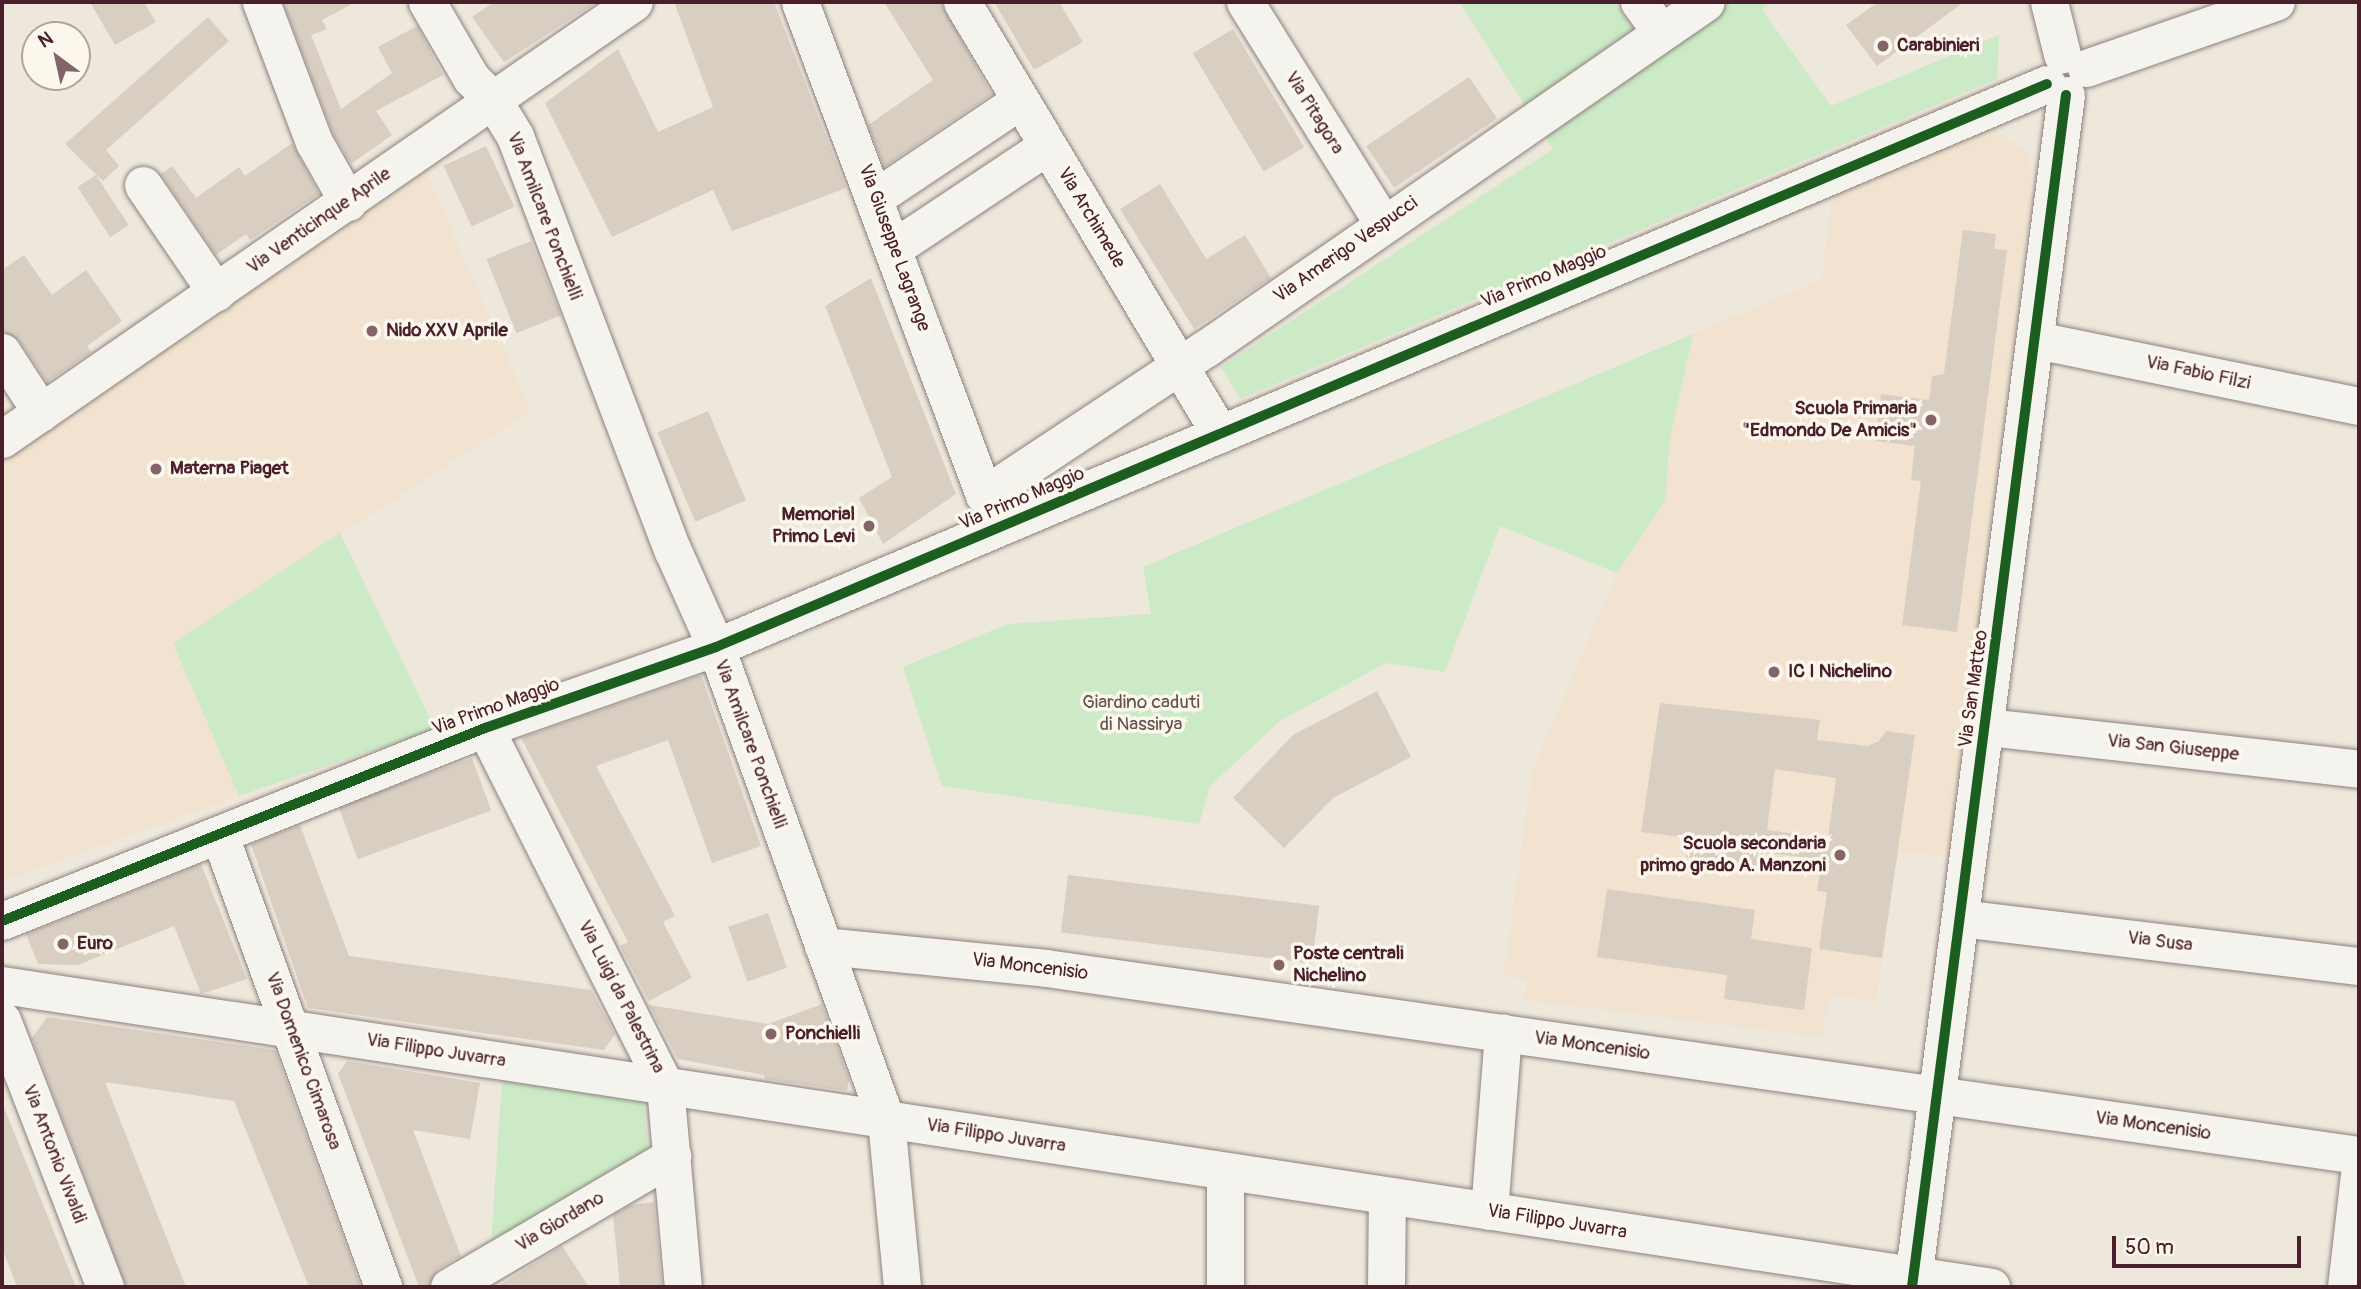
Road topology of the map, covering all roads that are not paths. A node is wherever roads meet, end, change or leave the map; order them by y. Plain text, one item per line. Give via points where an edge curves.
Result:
1 (261, 2) edge
2 (427, 2) edge
3 (634, 2) edge
4 (800, 2) edge
5 (961, 2) edge
6 (1245, 2) edge
7 (1639, 2) edge
8 (1706, 2) edge
9 (2049, 2) edge
10 (2277, 2) edge
11 (1661, 32) junction
12 (2065, 75) junction
13 (493, 100) junction
14 (1021, 100) junction
15 (1048, 146) junction
16 (143, 185) dead end
17 (876, 197) junction
18 (348, 201) junction
19 (1383, 224) junction
20 (895, 247) junction
21 (216, 292) junction
22 (2038, 340) junction
23 (2, 352) edge
24 (1180, 365) junction
25 (2359, 406) edge
26 (41, 412) junction
27 (1220, 434) junction
28 (2, 439) edge
29 (984, 495) joint
30 (716, 648) junction
31 (1987, 727) junction
32 (485, 728) junction
33 (2359, 769) edge
34 (220, 836) junction
35 (1961, 918) junction
36 (2, 921) edge
37 (823, 946) junction
38 (2359, 966) edge
39 (2, 985) edge
40 (2, 1020) edge
41 (293, 1030) junction
42 (1503, 1033) junction
43 (665, 1086) junction
44 (1936, 1095) junction
45 (886, 1120) junction
46 (671, 1156) junction
47 (2359, 1156) edge
48 (1225, 1171) junction
49 (2359, 1175) edge
50 (1387, 1196) junction
51 (1489, 1211) junction
52 (1913, 1282) edge
53 (105, 1287) edge
54 (383, 1287) edge
55 (449, 1287) edge
56 (684, 1287) edge
57 (902, 1287) edge
58 (1225, 1287) edge
59 (1387, 1287) edge
60 (1991, 1287) edge
61 (2346, 1287) edge

1 - 18 street via 314,142
2 - 13 street, Via Amilcare Ponchielli via 471,78
3 - 13 street, Via Venticinque Aprile
4 - 17 street, Via Giuseppe Lagrange
5 - 14 street, Via Archimede
6 - 19 street, Via Pitagora
7 - 11 street
8 - 11 street, Via Amerigo Vespucci
9 - 12 street, Via San Matteo
10 - 12 street, Via Primo Maggio
11 - 19 street, Via Amerigo Vespucci
12 - 22 street, Via San Matteo
12 - 27 street, Via Primo Maggio
13 - 18 street, Via Venticinque Aprile
13 - 30 street, Via Amilcare Ponchielli via 515,136 673,551
14 - 15 street, Via Archimede
14 - 17 street
15 - 20 street
15 - 24 street, Via Archimede
16 - 21 street
17 - 20 street, Via Giuseppe Lagrange
18 - 21 street, Via Venticinque Aprile
19 - 24 street, Via Amerigo Vespucci
20 - 29 street, Via Giuseppe Lagrange
21 - 26 street, Via Venticinque Aprile
22 - 25 street, Via Fabio Filzi
22 - 31 street, Via San Matteo
23 - 26 street
24 - 27 street, Via Archimede
24 - 29 street, Via Amerigo Vespucci
26 - 28 street, Via Venticinque Aprile
27 - 30 street, Via Primo Maggio
30 - 32 street, Via Primo Maggio
30 - 37 street, Via Amilcare Ponchielli
31 - 33 street, Via San Giuseppe
31 - 35 street, Via San Matteo
32 - 34 street, Via Primo Maggio
32 - 43 street, Via Luigi da Palestrina
34 - 36 street, Via Primo Maggio
34 - 41 street, Via Domenico Cimarosa
35 - 38 street, Via Susa
35 - 44 street, Via San Matteo
37 - 42 street, Via Moncenisio via 1035,966
37 - 45 street, Via Amilcare Ponchielli
39 - 41 street, Via Filippo Juvarra
40 - 53 street, Via Antonio Vivaldi
41 - 43 street, Via Filippo Juvarra
41 - 54 street, Via Domenico Cimarosa
42 - 44 street, Via Moncenisio
42 - 51 street
43 - 45 street, Via Filippo Juvarra
43 - 46 street, Via Luigi da Palestrina
44 - 47 street, Via Moncenisio
44 - 52 street, Via San Matteo
45 - 48 street, Via Filippo Juvarra
45 - 57 street, Via Amilcare Ponchielli
46 - 55 street, Via Giordano
46 - 56 street, Via Luigi da Palestrina
48 - 50 street, Via Filippo Juvarra
48 - 58 street
49 - 61 street
50 - 51 street, Via Filippo Juvarra
50 - 59 street
51 - 52 street, Via Filippo Juvarra
52 - 60 street, Via Filippo Juvarra

